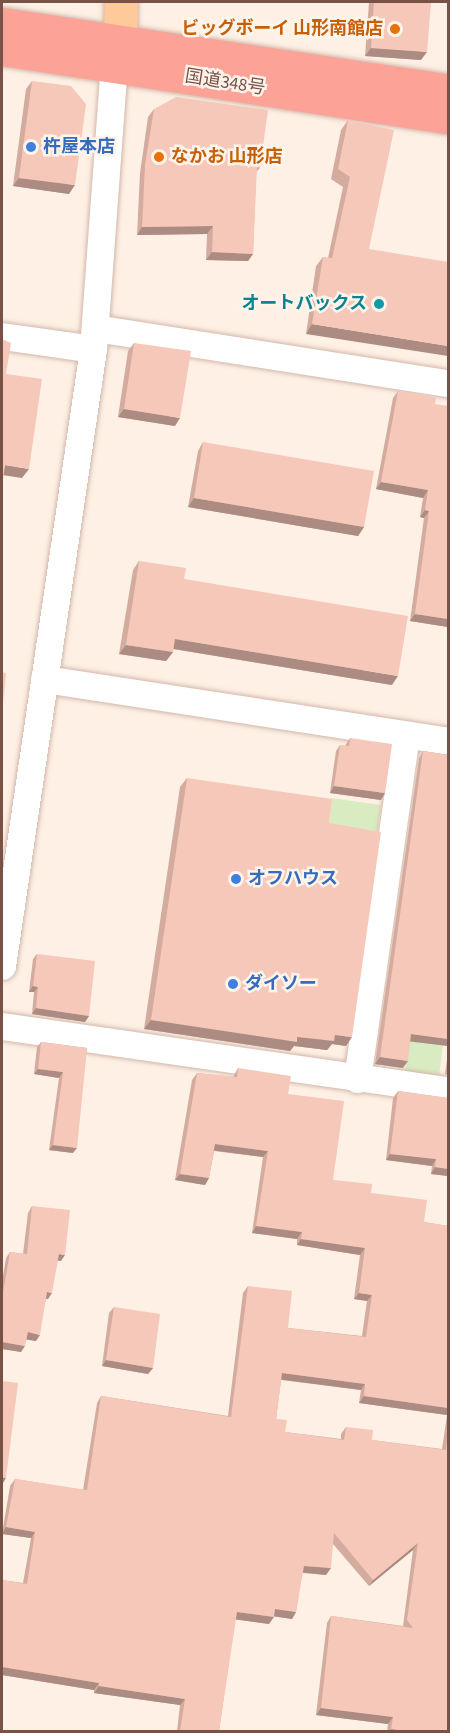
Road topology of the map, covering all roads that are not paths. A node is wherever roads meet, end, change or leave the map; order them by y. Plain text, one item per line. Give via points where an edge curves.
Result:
1 (121, 2) edge
2 (2, 24) edge
3 (2, 49) edge
4 (117, 53) junction
5 (448, 91) edge
6 (448, 117) edge
7 (2, 336) edge
8 (94, 338) junction
9 (448, 383) edge
10 (44, 679) junction
11 (406, 735) junction
12 (448, 741) edge
13 (2, 966) edge
14 (2, 1026) edge
15 (357, 1079) junction
16 (448, 1090) edge

1 - 4 main road
2 - 4 highway, 国道348号
3 - 4 highway, 国道348号
4 - 5 highway, 国道348号
4 - 6 highway, 国道348号
4 - 8 street
7 - 8 street
8 - 9 street
8 - 10 street
10 - 11 street
10 - 13 street
11 - 12 street
11 - 15 street
14 - 15 street
15 - 16 street

